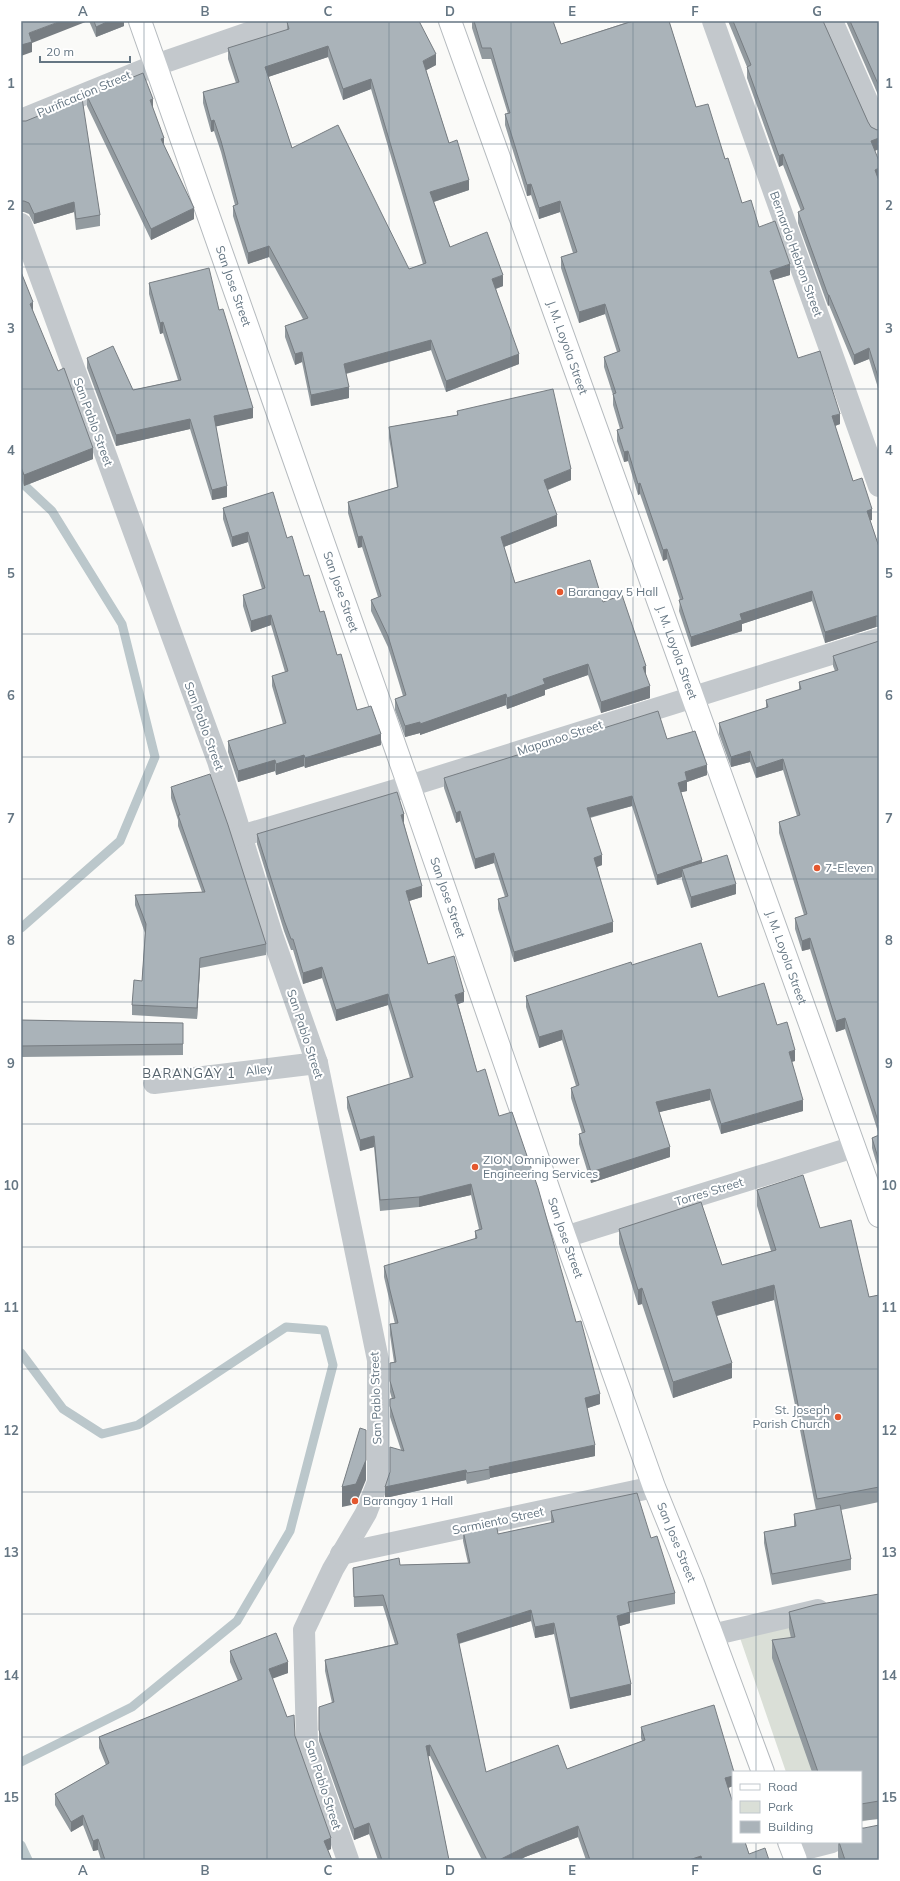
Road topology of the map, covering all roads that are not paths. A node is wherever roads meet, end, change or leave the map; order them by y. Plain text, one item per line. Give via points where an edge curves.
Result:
1 (140, 21) edge
2 (283, 21) edge
3 (450, 21) edge
4 (713, 21) edge
5 (832, 21) edge
6 (156, 64) junction
7 (21, 120) edge
8 (879, 128) edge
9 (21, 224) edge
10 (879, 486) edge
11 (879, 638) edge
12 (692, 696) junction
13 (409, 786) junction
14 (241, 836) junction
15 (317, 1063) junction
16 (154, 1083) dead end
17 (854, 1147) junction
18 (879, 1216) edge
19 (565, 1237) junction
20 (654, 1487) junction
21 (341, 1554) junction
22 (834, 1606) edge
23 (712, 1635) junction
24 (763, 1771) edge
25 (828, 1843) edge
26 (793, 1851) edge
27 (348, 1860) edge

1 - 6 main road, San Jose Street
2 - 6 street, Purificacion Street
3 - 12 main road, J. M. Loyola Street
4 - 10 street, Bernardo Hebron Street
5 - 8 street
6 - 7 street, Purificacion Street
6 - 13 main road, San Jose Street
9 - 14 street, San Pablo Street via 218,761
11 - 12 street, Mapanoo Street
12 - 13 street, Mapanoo Street
12 - 17 main road, J. M. Loyola Street
13 - 14 street, Mapanoo Street
13 - 19 main road, San Jose Street
14 - 15 street, San Pablo Street via 272,935
15 - 16 street, Alley
15 - 21 street, San Pablo Street via 378,1360 378,1482 366,1513
17 - 18 main road, J. M. Loyola Street
17 - 19 street, Torres Street
19 - 20 main road, San Jose Street
20 - 21 street, Sarmiento Street
20 - 23 main road, San Jose Street
21 - 27 street, San Pablo Street via 304,1630 307,1743
22 - 23 street
23 - 24 main road, San Jose Street
25 - 26 street

